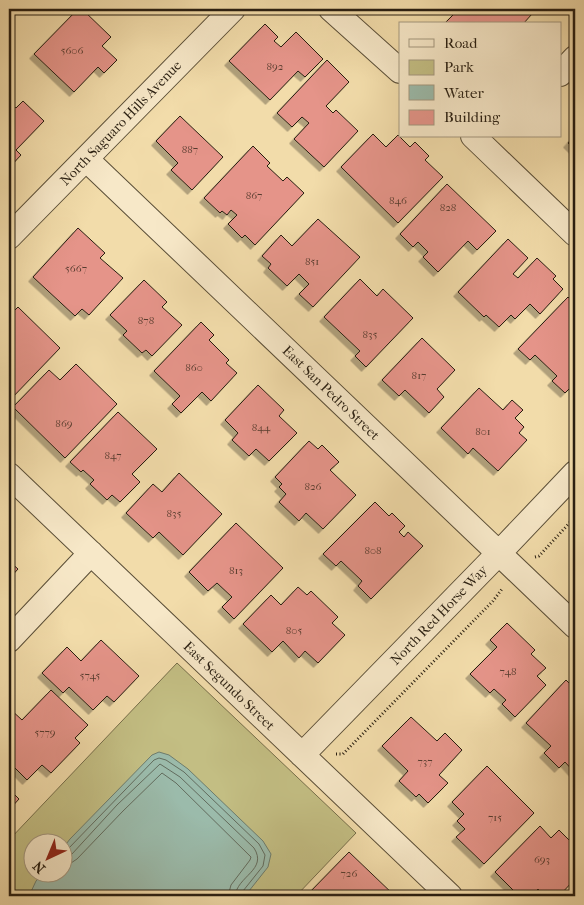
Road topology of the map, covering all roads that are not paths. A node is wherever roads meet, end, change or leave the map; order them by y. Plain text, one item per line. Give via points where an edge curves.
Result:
1 (233, 9) edge
2 (331, 9) edge
3 (575, 58) edge
4 (399, 70) edge
5 (562, 72) edge
6 (487, 141) edge
7 (86, 159) junction
8 (575, 234) edge
9 (9, 237) edge
10 (575, 473) edge
11 (9, 475) edge
12 (91, 553) junction
13 (500, 553) junction
14 (575, 626) edge
15 (9, 640) edge
16 (302, 755) junction
17 (450, 896) edge

1 - 7 street, North Saguaro Hills Avenue
2 - 4 street
3 - 5 street
6 - 8 street
7 - 9 street, North Saguaro Hills Avenue
7 - 13 street, East San Pedro Street
10 - 13 street, North Red Horse Way
11 - 12 street, East Segundo Street
12 - 15 street
12 - 16 street, East Segundo Street
13 - 14 street, East San Pedro Street
13 - 16 street, North Red Horse Way
16 - 17 street, East Segundo Street

